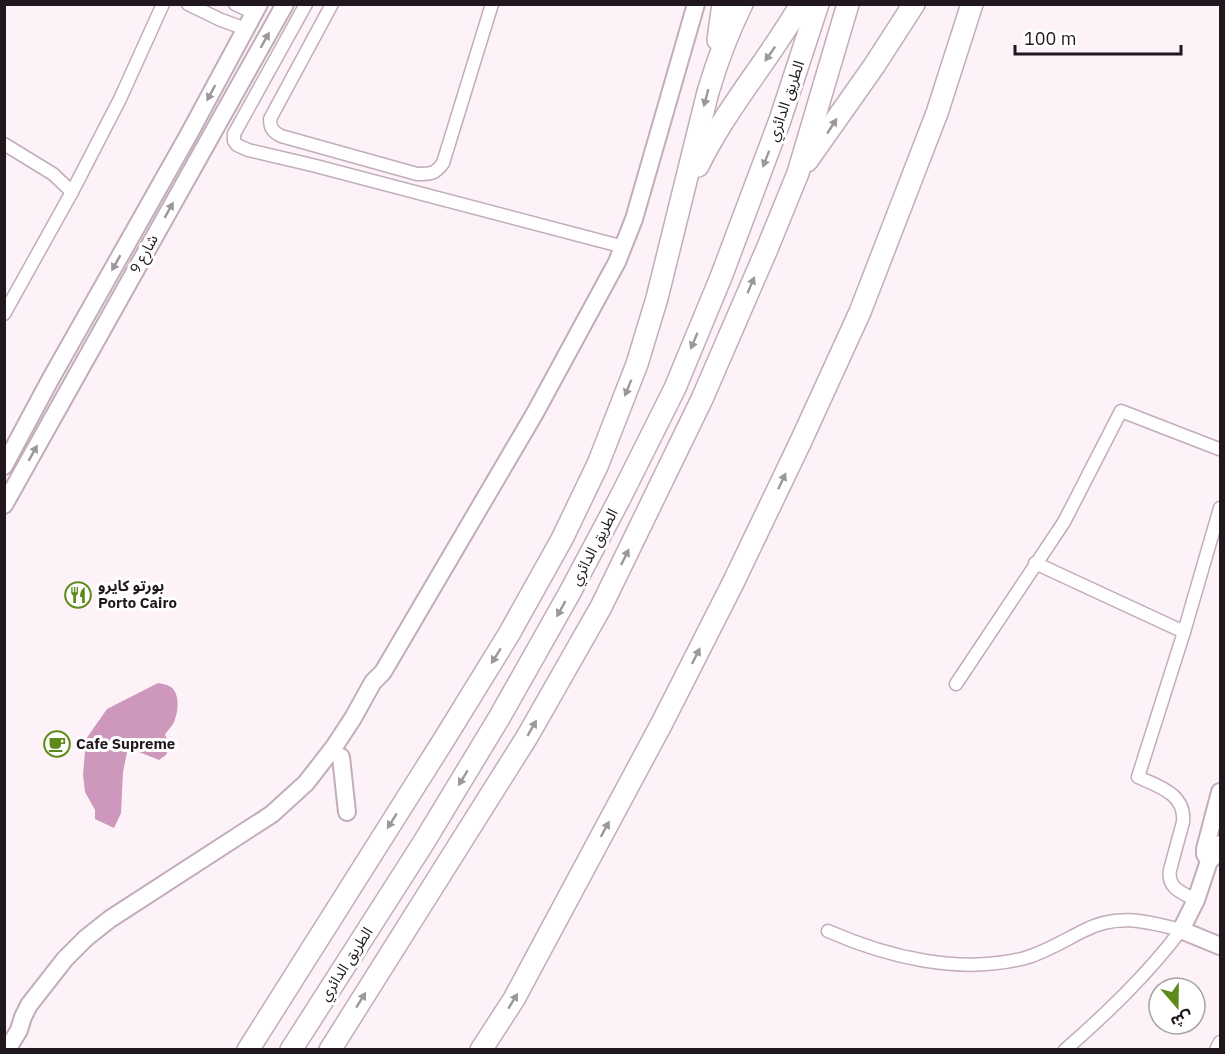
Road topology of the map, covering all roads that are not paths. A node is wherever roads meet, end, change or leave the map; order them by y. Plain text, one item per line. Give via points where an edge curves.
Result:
1 (163, 4) edge
2 (188, 4) edge
3 (235, 4) edge
4 (285, 4) edge
5 (306, 4) edge
6 (332, 4) edge
7 (492, 4) edge
8 (696, 4) edge
9 (723, 4) edge
10 (742, 4) edge
11 (801, 4) edge
12 (818, 4) edge
13 (848, 4) edge
14 (914, 4) edge
15 (972, 4) edge
16 (257, 9) edge
17 (246, 29) junction
18 (716, 65) junction
19 (189, 134) junction
20 (207, 143) junction
21 (4, 144) edge
22 (798, 173) junction
23 (53, 174) junction
24 (81, 176) junction
25 (72, 192) junction
26 (680, 202) junction
27 (624, 247) junction
28 (4, 314) edge
29 (50, 380) junction
30 (67, 392) junction
31 (1220, 452) edge
32 (4, 466) edge
33 (4, 505) edge
34 (1221, 508) edge
35 (1035, 563) junction
36 (1184, 632) junction
37 (383, 672) junction
38 (956, 684) dead end
39 (341, 757) junction
40 (1221, 792) edge
41 (347, 812) dead end
42 (1221, 844) edge
43 (1209, 861) junction
44 (1196, 900) junction
45 (1180, 930) junction
46 (828, 931) dead end
47 (1221, 946) edge
48 (60, 973) junction
49 (1221, 1041) edge
50 (7, 1050) edge
51 (248, 1050) edge
52 (291, 1050) edge
53 (330, 1050) edge
54 (481, 1050) edge
55 (1065, 1050) edge
56 (1216, 1050) edge

1 - 24 street
2 - 17 street
3 - 16 street
20 -> 4 street, شارع 9
5 - 27 street via 234,134 237,145
6 - 7 street via 270,119 270,126 281,136 429,174 438,171 443,163
8 - 27 street
9 - 18 highway
10 - 18 highway
11 -> 26 highway via 719,125
12 -> 52 highway, الطريق الدائري via 780,120 721,277 675,388 620,498 499,718
13 - 22 highway, الطريق الدائري
22 -> 14 highway
54 -> 15 highway via 514,999 662,723 801,441 860,312 937,113
16 - 17 street, شارع 9
17 -> 19 street, شارع 9
18 -> 26 highway
19 - 20 street
19 -> 29 street, شارع 9
30 -> 20 street, شارع 9
21 - 23 street
53 -> 22 highway, الطريق الدائري via 527,736 601,608 702,399
23 - 24 street
23 - 25 street
24 - 25 street
25 - 28 street
26 -> 51 highway via 637,364 598,464 562,539 474,691
27 - 37 street via 535,413
29 - 30 street
29 - 32 street, شارع 9
33 -> 30 street, شارع 9
31 - 35 street via 1120,411 1072,507
34 - 36 street
35 - 36 street
35 - 38 street
36 - 44 street via 1138,777 1169,792 1181,804 1183,822 1169,877 1174,887
37 - 39 street via 377,694
37 - 48 street via 326,760 295,794 98,928 76,948
39 - 41 street
39 - 48 street via 312,792 283,818 108,933
40 - 43 street via 1205,849
42 - 43 street
43 - 44 street
44 - 45 street
45 - 46 street via 1148,922 1115,920 1025,958 969,964 897,955
45 - 47 street
45 - 55 street via 1121,999
48 - 50 street via 29,1005
49 - 56 street

